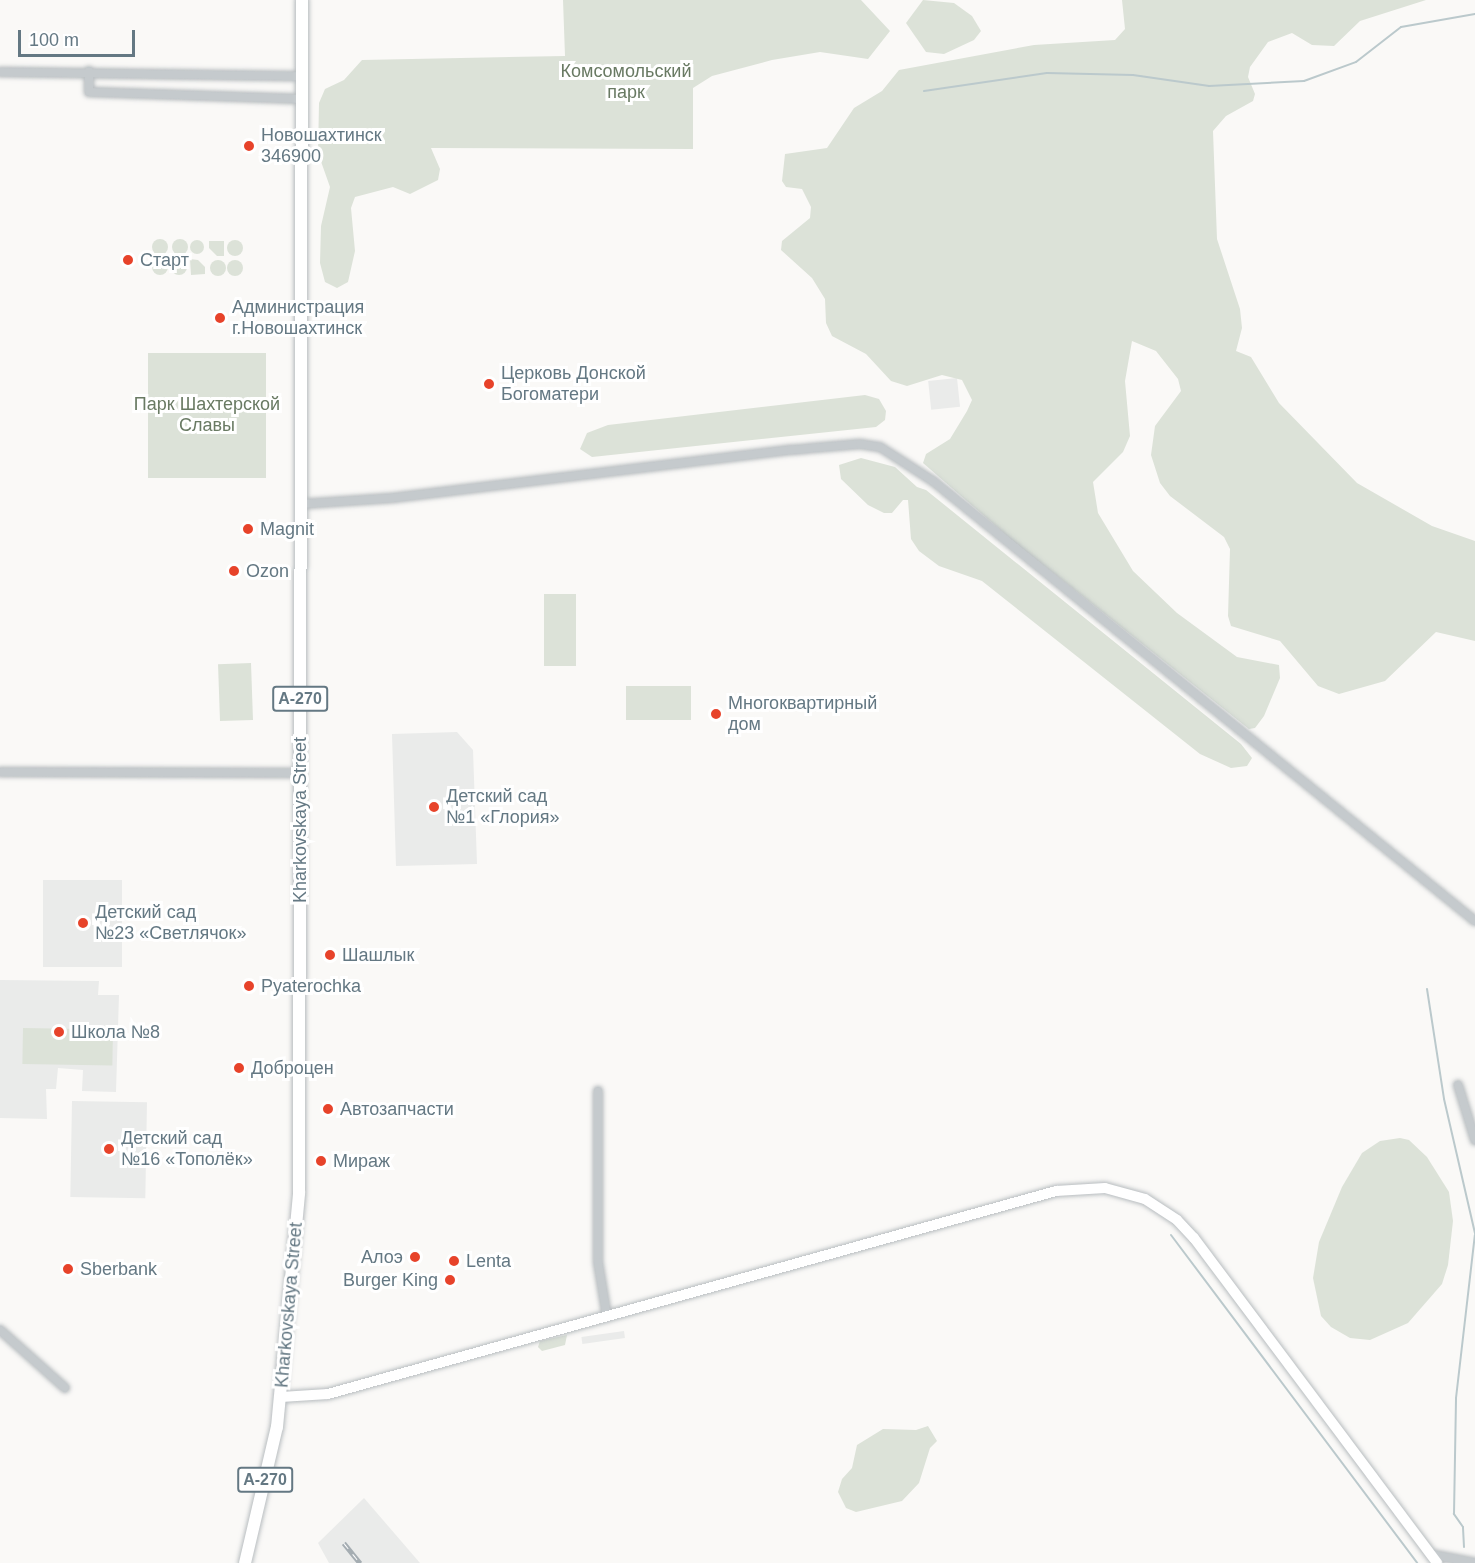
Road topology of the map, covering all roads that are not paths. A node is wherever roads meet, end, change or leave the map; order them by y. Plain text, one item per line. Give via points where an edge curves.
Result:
1 (302, 0) edge
2 (0, 72) edge
3 (89, 72) junction
4 (302, 76) junction
5 (302, 99) junction
6 (302, 504) junction
7 (0, 772) edge
8 (301, 773) junction
9 (1475, 921) edge
10 (1458, 1085) dead end
11 (598, 1091) dead end
12 (1475, 1140) edge
13 (607, 1317) junction
14 (0, 1330) edge
15 (65, 1388) dead end
16 (281, 1397) junction
17 (1434, 1559) edge
18 (245, 1563) edge
19 (1475, 1563) edge

1 - 4 highway, Kharkovskaya Street / А-270
2 - 3 street
3 - 4 street
3 - 5 street via 89,92
4 - 5 highway, Kharkovskaya Street / А-270
5 - 6 highway, Kharkovskaya Street / А-270
6 - 8 highway, Kharkovskaya Street / А-270
6 - 9 street via 392,498 801,449 853,444 880,447 933,481
7 - 8 street
8 - 16 highway, Kharkovskaya Street / А-270 via 299,1193
10 - 12 street
11 - 13 street via 598,1262
13 - 16 main road via 328,1394
13 - 17 main road via 1056,1191 1124,1191 1161,1208 1194,1238
14 - 15 street
16 - 18 highway, Kharkovskaya Street / А-270
17 - 19 street

